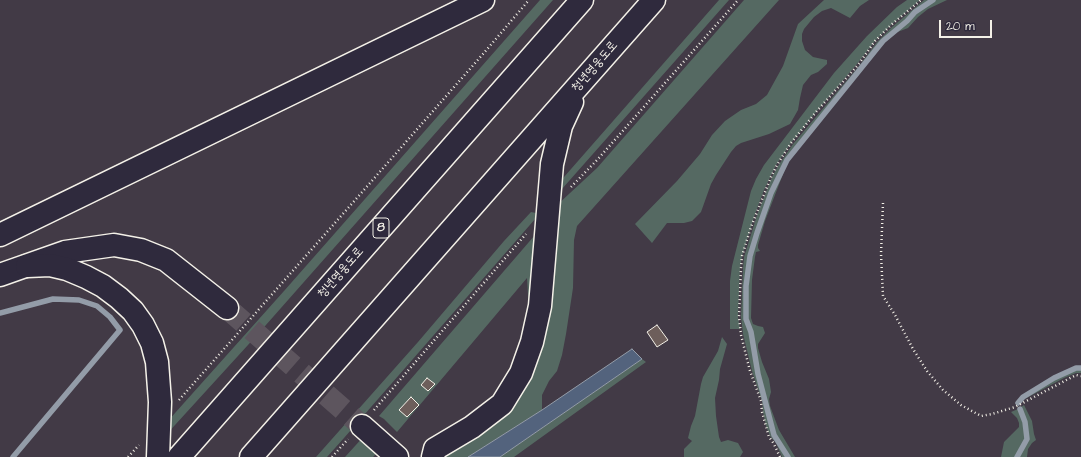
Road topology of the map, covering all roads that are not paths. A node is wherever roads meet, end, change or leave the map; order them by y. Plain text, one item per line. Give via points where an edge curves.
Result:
1 (483, 0) edge
2 (582, 0) edge
3 (654, 0) edge
4 (583, 80) junction
5 (0, 235) edge
6 (27, 266) junction
7 (0, 274) edge
8 (228, 308) tunnel mouth
9 (362, 424) tunnel mouth
10 (158, 457) edge
11 (179, 457) edge
12 (251, 457) edge
13 (397, 457) edge
14 (433, 457) edge

1 - 5 main road
2 - 11 main road, 청년영웅도로 / 8
3 - 4 main road, 청년영웅도로
4 - 12 main road, 청년영웅도로
4 - 14 main road via 561,126 552,164 540,306 532,342 521,373 502,404 472,427 435,449
6 - 7 main road
6 - 8 main road via 65,252 86,248 114,245 141,250 166,260
6 - 10 main road via 50,265 80,274 119,298 143,325 152,343 157,362 160,402
9 - 13 main road

